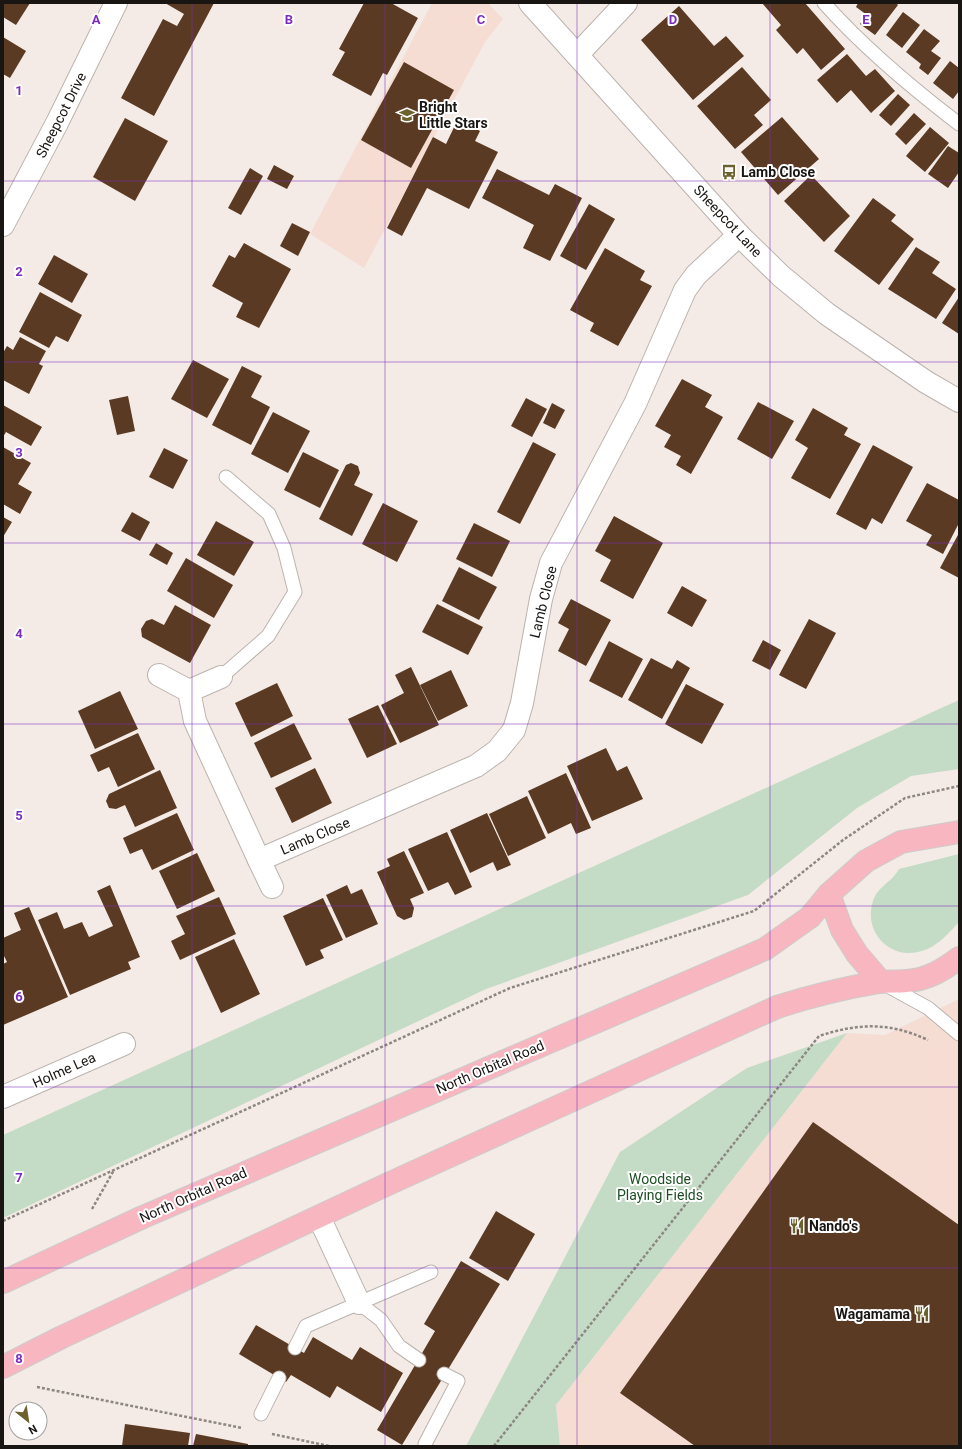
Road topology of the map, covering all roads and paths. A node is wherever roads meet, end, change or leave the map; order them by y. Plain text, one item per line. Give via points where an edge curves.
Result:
1 (116, 3) edge
2 (530, 3) edge
3 (626, 3) edge
4 (824, 3) edge
5 (577, 55) junction
6 (959, 124) edge
7 (3, 225) edge
8 (739, 235) junction
9 (959, 401) edge
10 (226, 477) dead end
11 (159, 675) dead end
12 (221, 678) joint
13 (189, 691) junction
14 (959, 786) edge
15 (959, 832) edge
16 (259, 860) junction
17 (272, 887) dead end
18 (829, 894) junction
19 (959, 958) edge
20 (881, 982) junction
21 (957, 1032) edge
22 (124, 1044) dead end
23 (3, 1097) edge
24 (319, 1217) junction
25 (3, 1222) edge
26 (431, 1272) dead end
27 (3, 1282) edge
28 (359, 1302) junction
29 (295, 1348) dead end
30 (419, 1360) dead end
31 (3, 1367) edge
32 (444, 1374) dead end
33 (280, 1378) dead end
34 (37, 1387) dead end
35 (261, 1414) dead end
36 (244, 1429) dead end
37 (267, 1434) dead end
38 (426, 1444) dead end
39 (329, 1446) edge
40 (494, 1446) edge

1 - 7 street, Sheepcot Drive via 57,124
2 - 5 street, Sheepcot Lane
3 - 5 street
4 - 6 lane via 927,100
5 - 8 street, Sheepcot Lane
8 - 9 street, Sheepcot Lane via 781,276 827,314 926,382
8 - 16 street, Lamb Close via 696,275 685,290 635,404 551,563 522,703 514,730 502,746 476,766
10 - 12 lane via 269,514 284,548 294,592 268,636
11 - 13 street
12 - 13 street
13 - 16 street via 195,721
14 - 25 path via 905,798 843,840 754,911 510,988
15 - 18 highway, North Orbital Road via 901,842 866,861
16 - 17 street
18 - 20 highway via 842,930 857,954
18 - 27 highway, North Orbital Road via 810,917 765,950 143,1217
19 - 20 highway via 931,976 908,982
20 - 21 lane via 928,1008
20 - 24 highway via 811,996 777,1007
21 - 40 path via 936,1045 908,1031 880,1026 843,1028 819,1036
22 - 23 street, Holme Lea
24 - 28 street
24 - 31 highway
26 - 28 lane
28 - 29 lane via 306,1326
28 - 30 lane via 381,1320 399,1346
32 - 38 lane via 458,1381
33 - 35 lane
34 - 36 path
37 - 39 path

